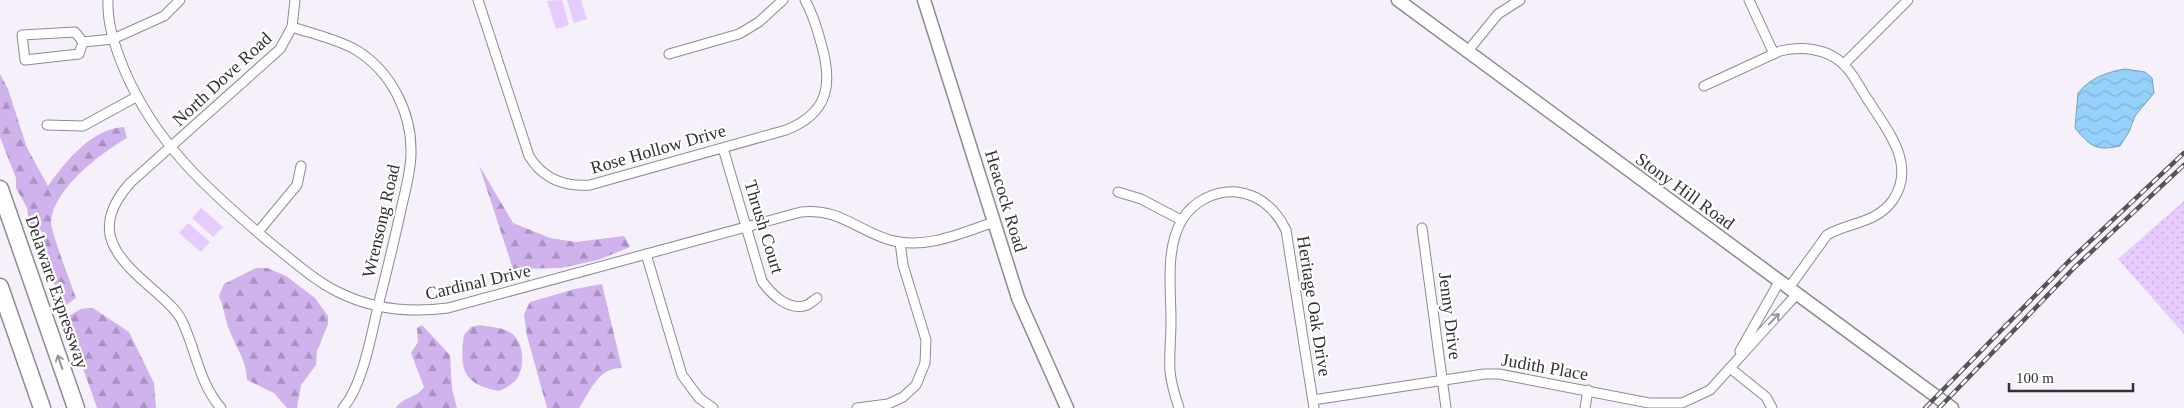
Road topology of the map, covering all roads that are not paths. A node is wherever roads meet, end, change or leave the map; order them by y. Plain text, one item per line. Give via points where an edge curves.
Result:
1 (108, 0) edge
2 (180, 0) edge
3 (295, 0) edge
4 (478, 0) edge
5 (783, 0) edge
6 (805, 0) edge
7 (924, 0) edge
8 (1398, 0) edge
9 (1520, 0) edge
10 (1749, 0) edge
11 (1908, 0) edge
12 (292, 27) junction
13 (113, 39) junction
14 (83, 42) junction
15 (1468, 52) junction
16 (669, 54) dead end
17 (1774, 54) junction
18 (1844, 64) junction
19 (1704, 86) dead end
20 (136, 97) junction
21 (47, 125) dead end
22 (170, 148) junction
23 (723, 148) junction
24 (301, 166) dead end
25 (0, 189) edge
26 (1118, 192) dead end
27 (1181, 220) junction
28 (994, 222) junction
29 (746, 227) junction
30 (1422, 228) dead end
31 (258, 232) junction
32 (900, 242) junction
33 (646, 254) junction
34 (0, 287) edge
35 (1788, 289) junction
36 (817, 298) dead end
37 (378, 306) junction
38 (1730, 368) junction
39 (1442, 380) junction
40 (1588, 390) junction
41 (1313, 404) edge
42 (42, 408) edge
43 (76, 408) edge
44 (221, 408) edge
45 (343, 408) edge
46 (713, 408) edge
47 (857, 408) edge
48 (1067, 408) edge
49 (1179, 408) edge
50 (1446, 408) edge
51 (1585, 408) edge
52 (1772, 408) edge
53 (1952, 408) edge

1 - 13 street, Cardinal Drive
2 - 13 street via 164,16
3 - 12 street, North Dove Road
4 - 23 street, Rose Hollow Drive via 529,156 538,169 551,178 566,185 590,185
5 - 16 street via 759,22 739,34
6 - 23 street, Rose Hollow Drive via 827,61 828,83 823,100 813,114 794,127
7 - 28 street, Heacock Road
8 - 15 street, Stony Hill Road
9 - 15 street via 1498,14
10 - 17 street
11 - 18 street
12 - 22 street, North Dove Road via 271,59
12 - 37 street, Wrensong Road via 335,40 358,52 383,73 404,110 410,138 410,167
13 - 14 street
13 - 20 street, Cardinal Drive
14 - 14 street via 75,32 22,35 26,60 79,54
15 - 35 street, Stony Hill Road
17 - 18 street via 1802,48 1824,53
17 - 19 street
18 - 35 street via 1896,144 1902,161 1900,183 1892,201 1876,216 1827,235
20 - 21 street via 83,126
20 - 22 street, Cardinal Drive
22 - 31 street, Cardinal Drive
22 - 44 street, North Dove Road via 119,195 111,212 110,234 122,261 182,320 210,394
23 - 29 street, Thrush Court
24 - 31 street via 297,185
43 -> 25 highway, Delaware Expressway
26 - 27 street via 1141,198
27 - 41 street, Heritage Oak Drive via 1195,204 1222,193 1252,196 1275,212 1288,237
27 - 49 street, Heritage Oak Drive via 1173,242 1170,371
28 - 32 street, Cardinal Drive via 924,242
28 - 48 street, Heacock Road via 1027,321
29 - 32 street, Cardinal Drive via 810,211 837,216 876,235
29 - 33 street, Cardinal Drive
29 - 36 street, Thrush Court via 758,271 771,293 797,306 807,305
30 - 39 street, Jenny Drive
31 - 37 street, Cardinal Drive via 320,282 351,298
32 - 47 street via 903,265 926,340 925,363 916,385 902,398 888,404
33 - 37 street, Cardinal Drive via 448,308 418,311
33 - 46 street via 682,375 699,398
34 - 42 highway
35 - 38 street, Judith Place
38 -> 35 street, Judith Place
35 - 53 street, Stony Hill Road
37 - 45 street, Wrensong Road via 358,382
38 - 40 street, Judith Place via 1704,394 1673,404 1649,403
38 - 52 street via 1766,397
39 - 40 street, Judith Place via 1499,374
39 - 41 street, Judith Place
39 - 50 street, Jenny Drive
40 - 51 street

